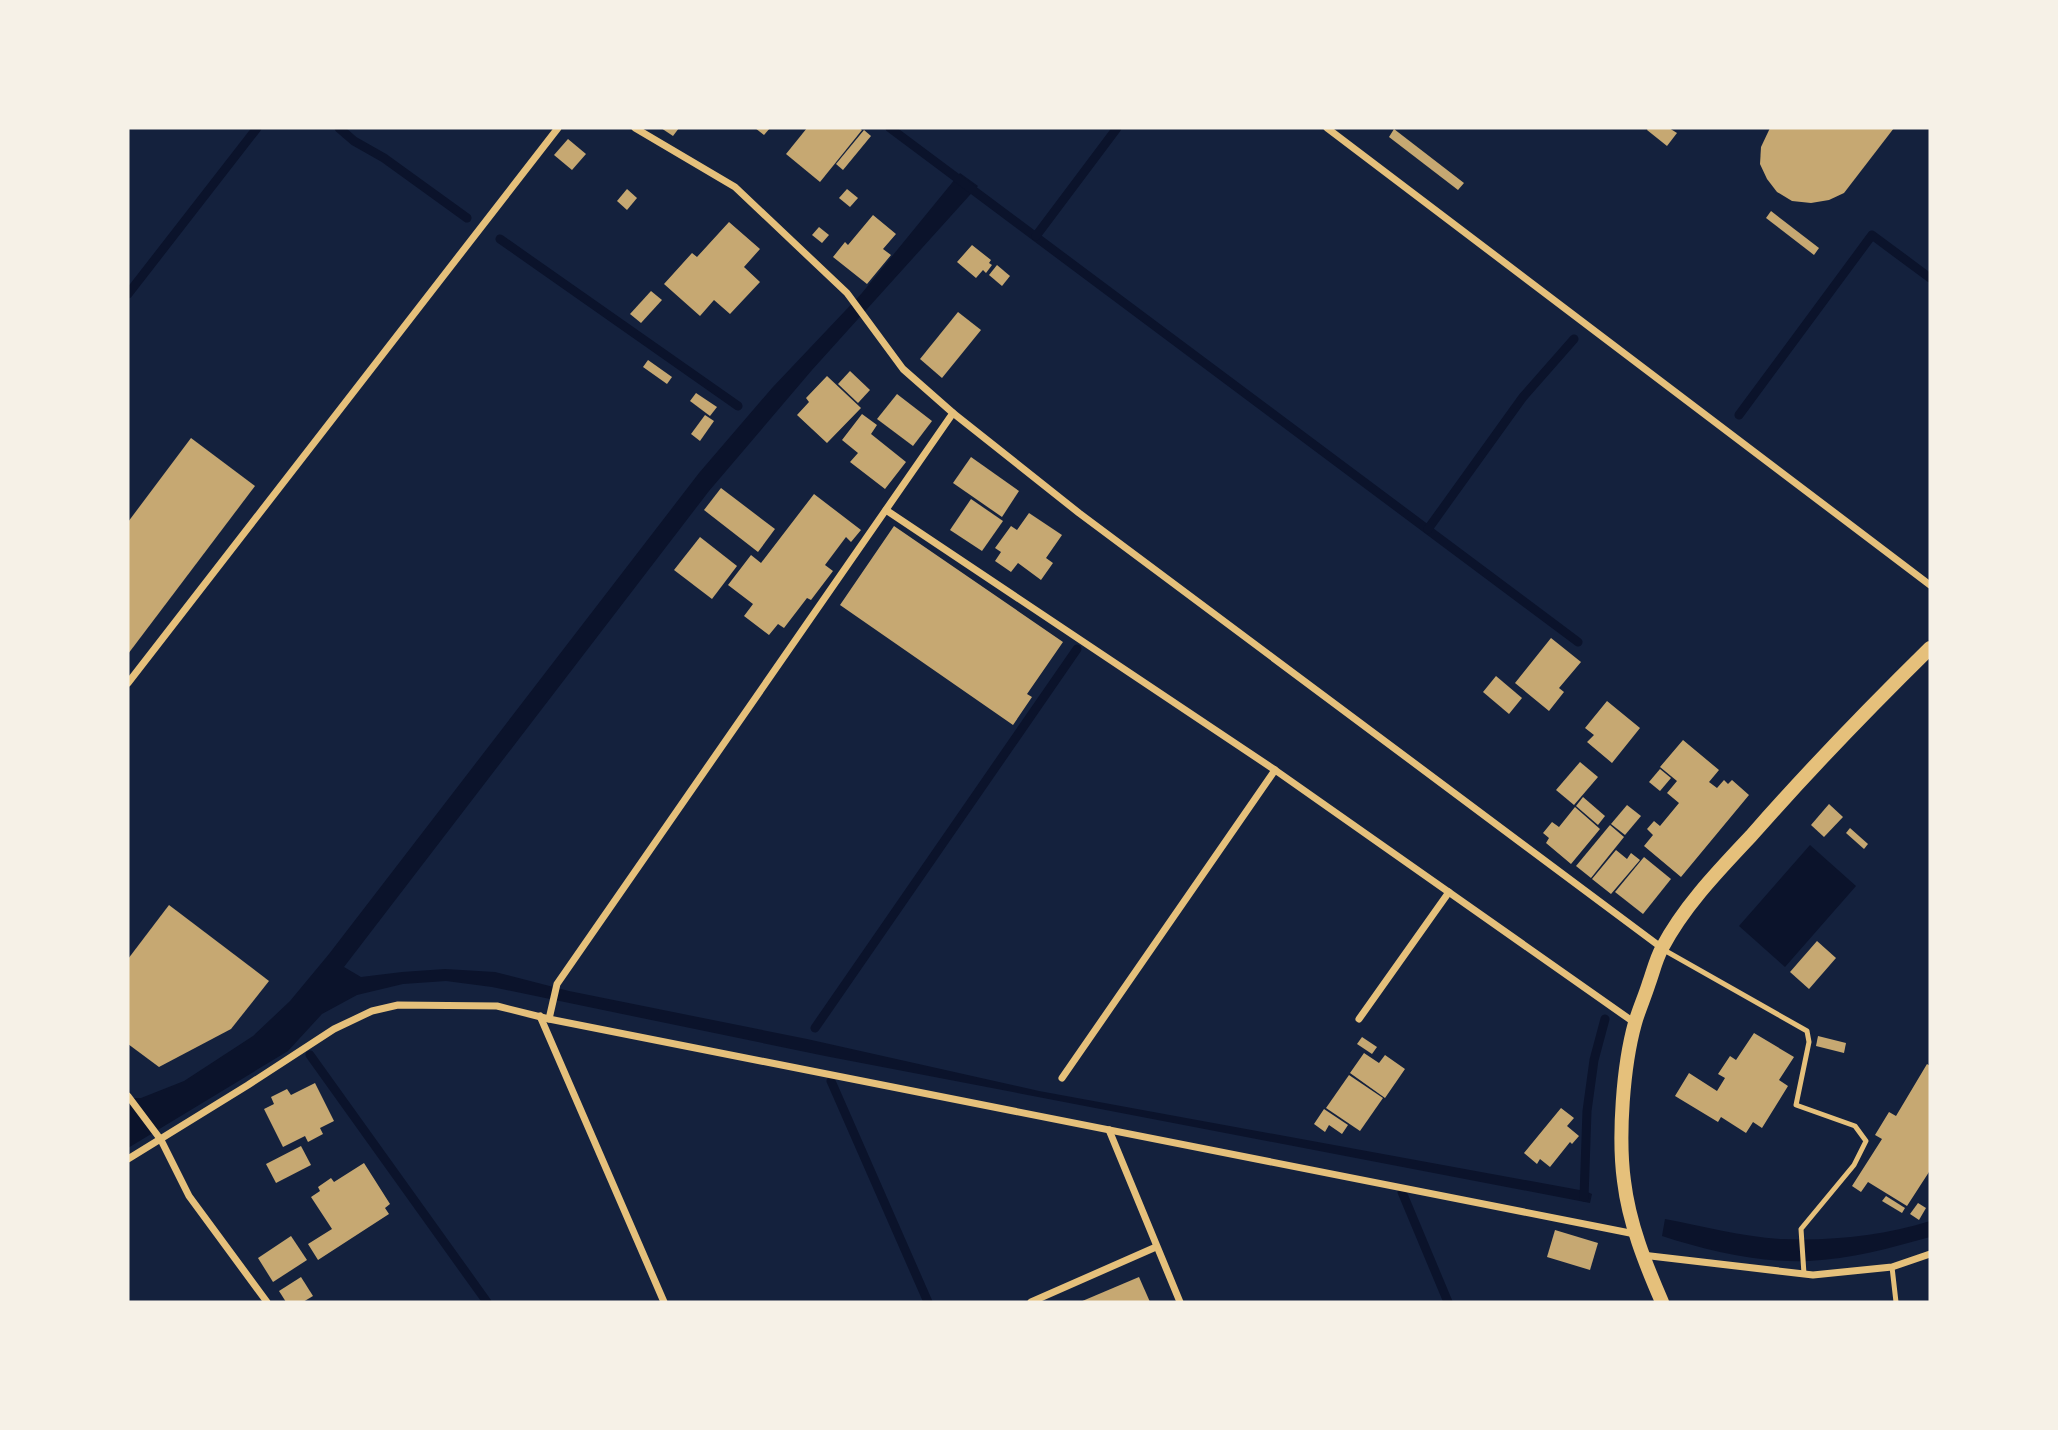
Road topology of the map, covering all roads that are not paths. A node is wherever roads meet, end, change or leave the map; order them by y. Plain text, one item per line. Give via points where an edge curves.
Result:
1 (558, 128) edge
2 (635, 128) edge
3 (1327, 128) edge
4 (953, 413) junction
5 (886, 510) junction
6 (1930, 585) edge
7 (1930, 648) edge
8 (128, 683) edge
9 (1275, 770) junction
10 (1449, 891) junction
11 (1662, 948) junction
12 (540, 1016) junction
13 (549, 1019) junction
14 (1359, 1019) dead end
15 (1635, 1023) junction
16 (1062, 1078) dead end
17 (128, 1096) edge
18 (1109, 1130) junction
19 (161, 1140) junction
20 (128, 1159) edge
21 (1636, 1234) junction
22 (1156, 1247) junction
23 (1930, 1254) edge
24 (1641, 1255) junction
25 (1892, 1267) junction
26 (1804, 1274) junction
27 (267, 1302) edge
28 (664, 1302) edge
29 (1031, 1302) edge
30 (1180, 1302) edge
31 (1661, 1302) edge
32 (1896, 1302) edge

1 - 8 street
2 - 4 street via 735,187 847,293 903,369
3 - 6 street
4 - 5 street
4 - 11 street via 1079,513
5 - 9 street
5 - 13 street via 557,984
7 - 11 main road via 1717,873
9 - 10 street
9 - 16 street
10 - 14 street
10 - 15 street
11 - 15 main road
11 - 26 lane via 1807,1031 1809,1042 1796,1105 1856,1126 1866,1141 1854,1165 1801,1229
12 - 13 street
12 - 19 street via 497,1006 398,1005 372,1011 334,1029
12 - 28 street
13 - 18 street
15 - 21 main road via 1622,1131 1623,1181
17 - 19 street
18 - 21 street
18 - 22 street
19 - 20 street
19 - 27 street via 189,1196
21 - 24 main road
22 - 29 street
22 - 30 street
23 - 25 street
24 - 26 street
24 - 31 main road
25 - 26 street
25 - 32 lane

